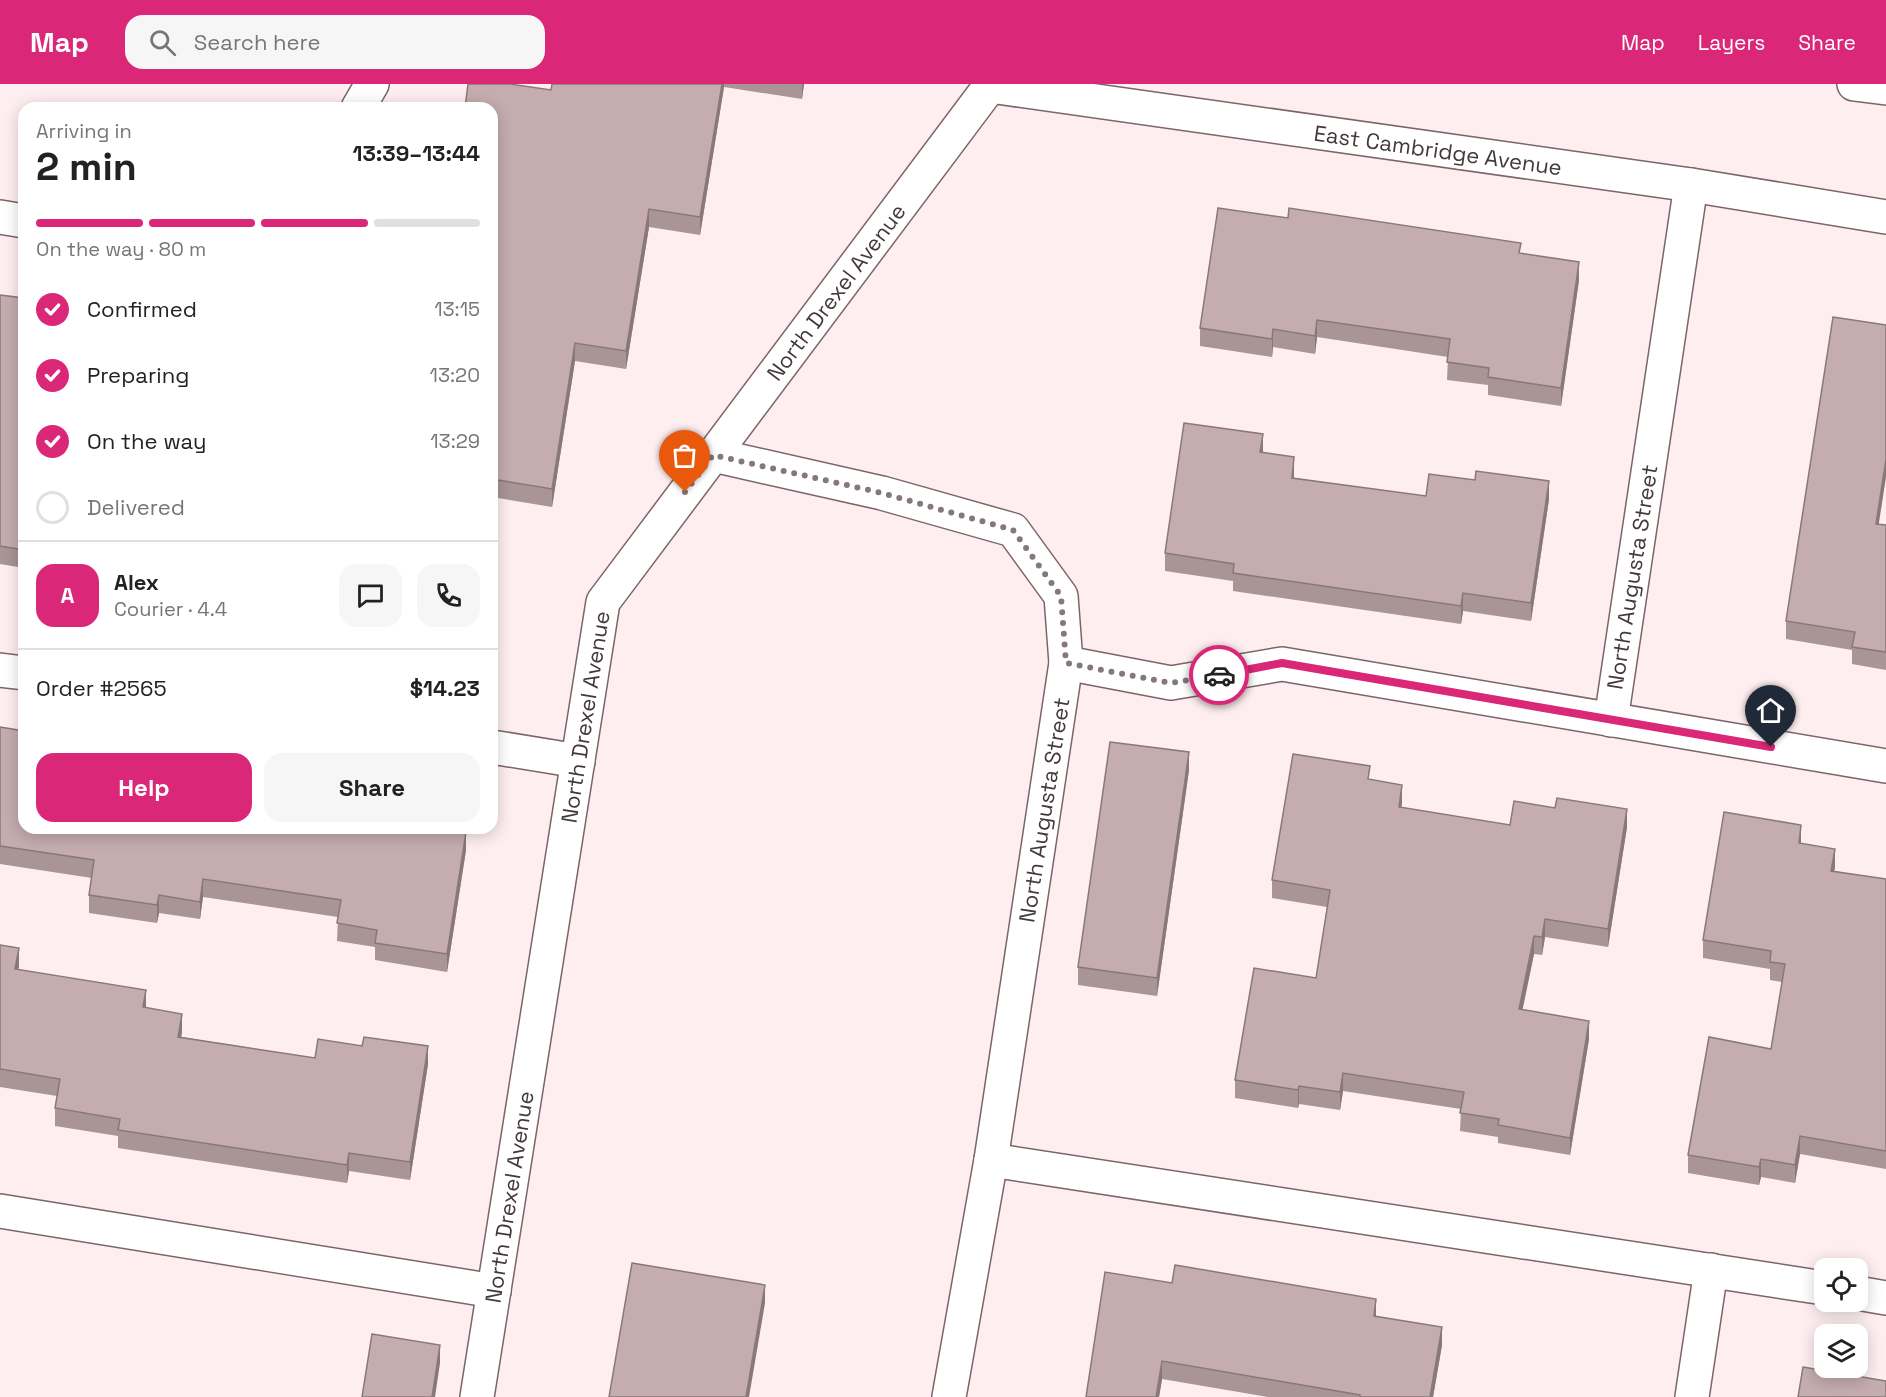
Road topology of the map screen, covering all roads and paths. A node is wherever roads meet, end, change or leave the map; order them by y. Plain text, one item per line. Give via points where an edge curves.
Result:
1 (372, 84) edge
2 (1854, 84) edge
3 (990, 86) joint
4 (1886, 88) edge
5 (362, 102) edge
6 (1691, 185) junction
7 (0, 217) edge
8 (1886, 217) edge
9 (18, 220) edge
10 (713, 455) junction
11 (1066, 663) junction
12 (0, 670) edge
13 (18, 672) edge
14 (1611, 720) junction
15 (498, 748) edge
16 (578, 761) junction
17 (1886, 765) edge
18 (991, 1160) junction
19 (0, 1210) edge
20 (1711, 1270) junction
21 (1814, 1286) edge
22 (494, 1291) junction
23 (1868, 1295) edge
24 (1886, 1298) edge
25 (477, 1397) edge
26 (949, 1397) edge
27 (1692, 1397) edge

1 - 5 street
2 - 4 street
3 - 6 street, East Cambridge Avenue
3 - 10 street, North Drexel Avenue
6 - 8 street, East Cambridge Avenue
6 - 14 street, North Augusta Street
7 - 9 street
10 - 11 street via 882,493 1013,530 1061,596
10 - 16 street, North Drexel Avenue via 603,602
11 - 14 street, North Augusta Street via 1171,683 1282,663
11 - 18 street, North Augusta Street
12 - 13 street
14 - 17 street
15 - 16 street
16 - 22 street, North Drexel Avenue
18 - 20 street
18 - 26 street, North Augusta Street
19 - 22 street
20 - 21 street
20 - 27 street
22 - 25 street, North Drexel Avenue
23 - 24 street

